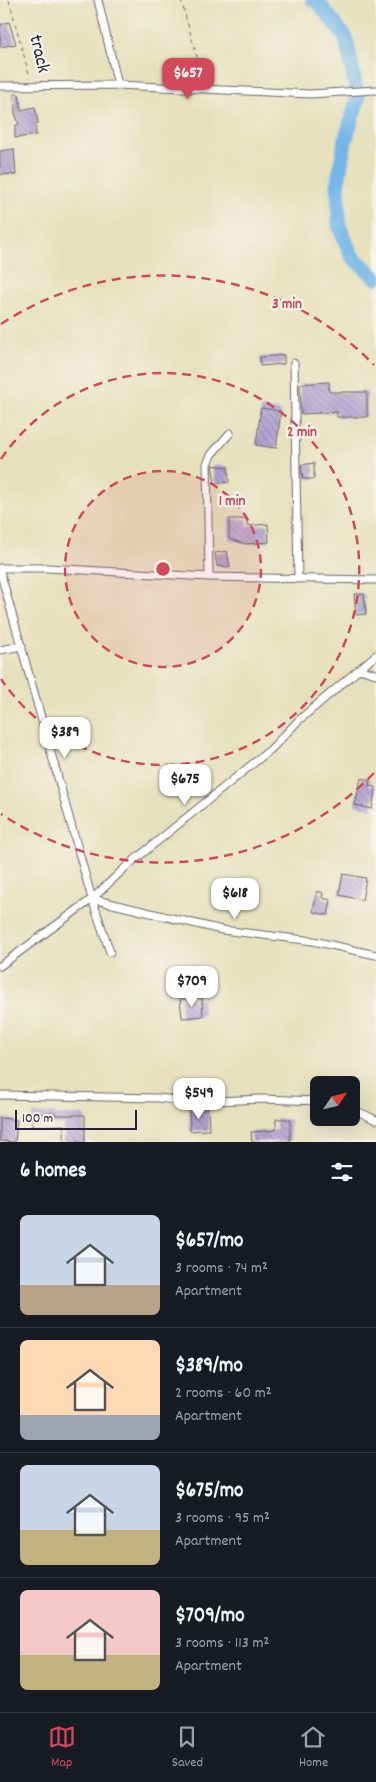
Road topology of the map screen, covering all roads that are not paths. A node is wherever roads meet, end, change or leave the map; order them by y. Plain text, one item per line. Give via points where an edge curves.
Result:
1 (98, 0) edge
2 (118, 85) junction
3 (0, 86) edge
4 (376, 90) edge
5 (294, 363) dead end
6 (230, 433) dead end
7 (0, 570) edge
8 (209, 578) junction
9 (298, 578) junction
10 (376, 580) edge
11 (22, 646) junction
12 (0, 650) edge
13 (376, 655) edge
14 (359, 669) junction
15 (376, 674) edge
16 (92, 899) junction
17 (110, 952) dead end
18 (376, 955) edge
19 (0, 966) edge
20 (0, 1095) edge
21 (310, 1101) edge
22 (360, 1112) edge
23 (376, 1120) edge

1 - 2 street
2 - 3 street
2 - 4 street via 310,94
5 - 9 street
6 - 8 street via 207,464
7 - 8 street via 46,568
7 - 11 street
8 - 9 street
9 - 10 street
11 - 12 street
11 - 16 street
13 - 14 street
14 - 15 street
14 - 16 street via 271,749 127,866
16 - 17 street
16 - 18 street via 222,930 313,941
16 - 19 street
20 - 21 street via 158,1098 194,1102
22 - 23 street

